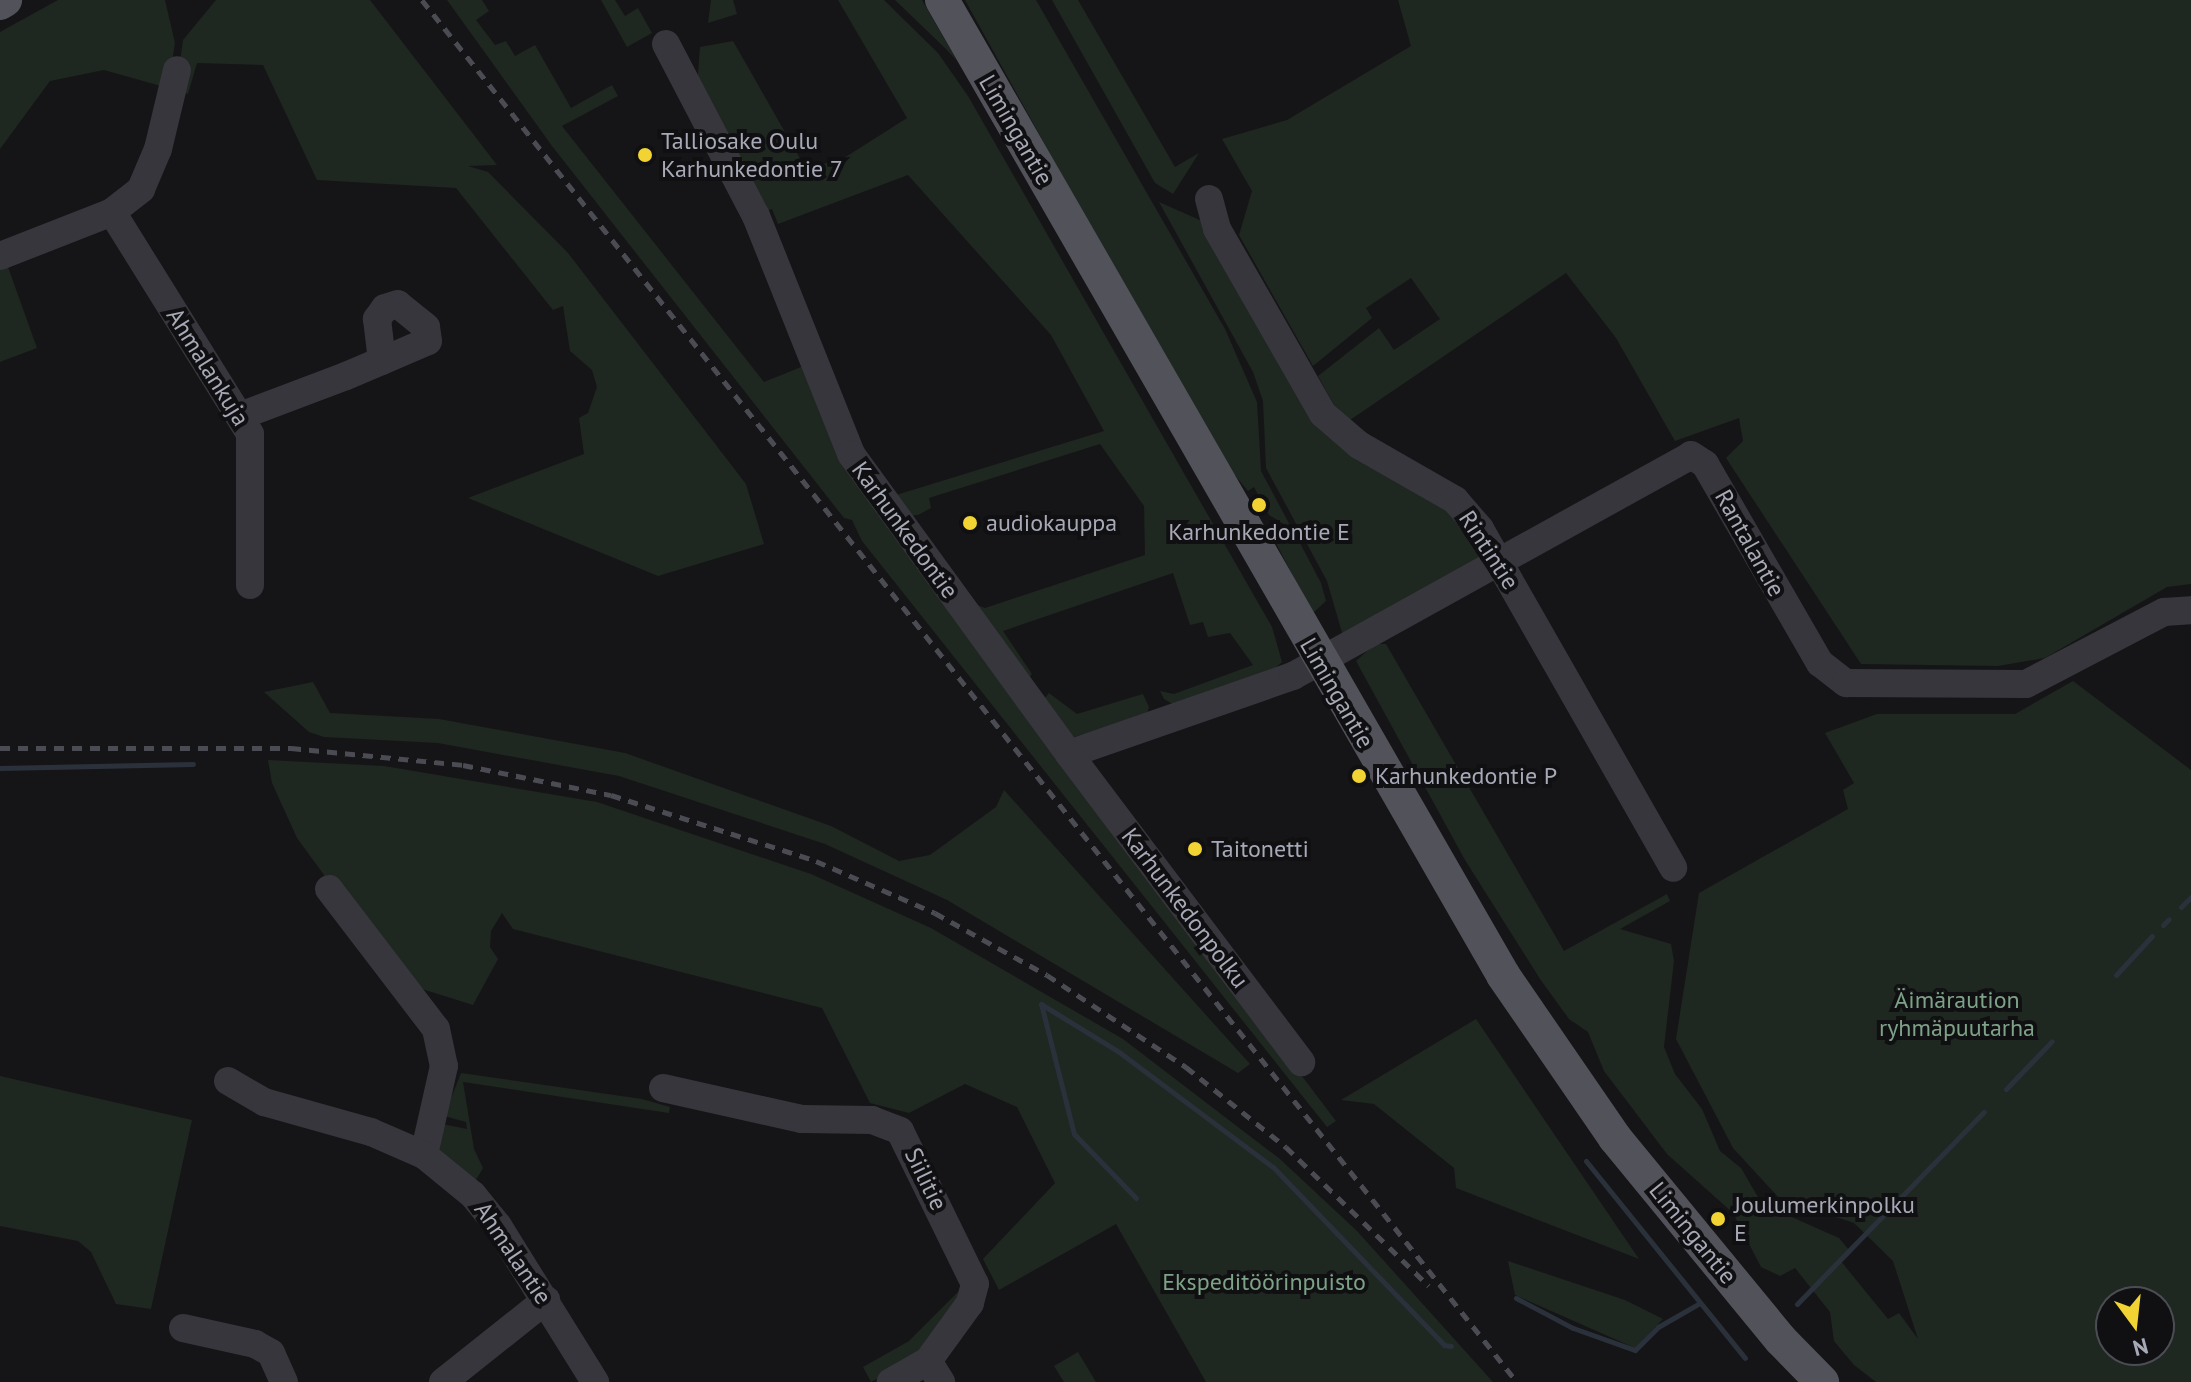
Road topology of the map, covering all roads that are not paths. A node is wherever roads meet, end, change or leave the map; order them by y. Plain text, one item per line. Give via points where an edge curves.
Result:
1 (942, 0) edge
2 (666, 44) dead end
3 (177, 70) dead end
4 (1209, 199) dead end
5 (112, 212) junction
6 (0, 256) edge
7 (382, 361) dead end
8 (240, 416) junction
9 (1499, 561) junction
10 (250, 585) dead end
11 (2191, 610) edge
12 (1319, 663) junction
13 (1069, 754) junction
14 (1673, 868) dead end
15 (329, 889) dead end
16 (1301, 1062) dead end
17 (228, 1081) dead end
18 (663, 1088) dead end
19 (424, 1155) junction
20 (546, 1300) junction
21 (183, 1328) dead end
22 (935, 1371) edge
23 (284, 1382) edge
24 (443, 1382) edge
25 (595, 1382) edge
26 (891, 1382) edge
27 (1822, 1382) edge

1 - 12 main road, Limingantie
2 - 13 street, Karhunkedontie via 738,177 851,454
3 - 5 street via 151,171 141,189
4 - 9 street, Rintintie via 1217,229 1323,414 1352,441 1455,500
5 - 6 street
5 - 8 street, Ahmalankuja
7 - 8 street
8 - 10 street, Ahmalankuja via 250,434 253,458
9 - 11 street, Rantalantie via 1691,455 1705,464 1820,663 1846,683 2026,684 2164,612
9 - 12 street, Rantalantie
9 - 14 street, Rintintie
12 - 13 street
12 - 27 main road, Limingantie via 1503,975 1615,1138 1781,1340
13 - 16 street, Karhunkedonpolku
15 - 19 street via 436,1029 444,1066
17 - 19 street, Ahmalantie via 264,1102 371,1132
18 - 22 street, Siilitie via 802,1119 872,1120 900,1131 975,1284
19 - 20 street, Ahmalantie via 473,1195
20 - 24 street
20 - 25 street, Ahmalantie
21 - 23 street via 255,1344 271,1353
22 - 26 street, Siilitie

